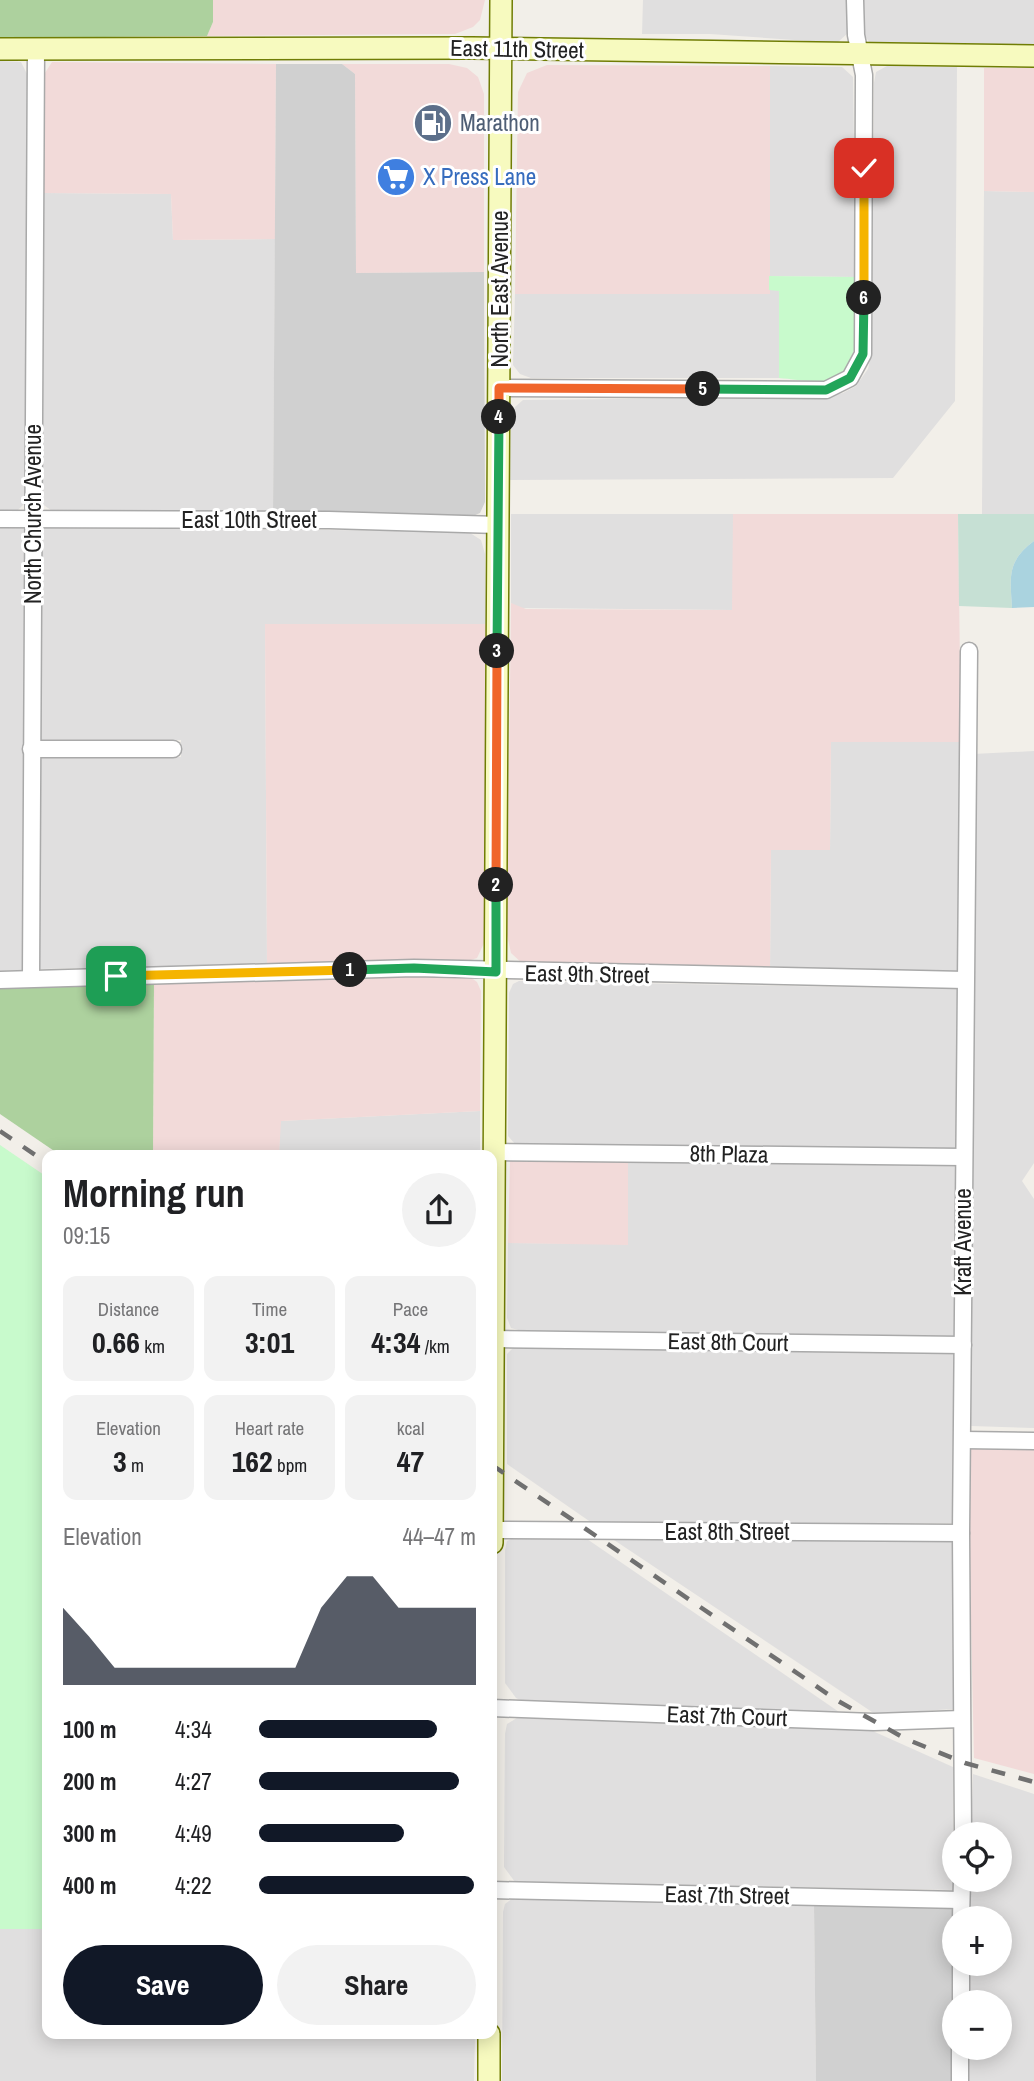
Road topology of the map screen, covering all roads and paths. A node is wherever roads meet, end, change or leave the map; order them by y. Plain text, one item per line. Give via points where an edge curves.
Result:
1 (501, 0) edge
2 (855, 0) edge
3 (501, 48) junction
4 (0, 49) edge
5 (36, 49) junction
6 (860, 55) junction
7 (1034, 56) edge
8 (499, 388) junction
9 (0, 519) edge
10 (33, 519) junction
11 (498, 525) junction
12 (969, 651) dead end
13 (31, 749) junction
14 (173, 749) dead end
15 (496, 972) junction
16 (31, 978) junction
17 (0, 980) edge
18 (965, 980) junction
19 (494, 1150) edge
20 (497, 1152) edge
21 (963, 1157) junction
22 (497, 1339) edge
23 (963, 1345) junction
24 (963, 1440) junction
25 (1034, 1441) edge
26 (497, 1530) edge
27 (961, 1532) junction
28 (497, 1708) edge
29 (961, 1719) junction
30 (963, 1822) edge
31 (497, 1890) edge
32 (961, 1892) edge
33 (961, 1900) junction
34 (961, 1906) edge
35 (489, 2039) edge
36 (960, 2060) edge
37 (489, 2081) edge
38 (960, 2081) edge

1 - 3 main road, North East Avenue
2 - 6 street
3 - 5 main road, East 11th Street
3 - 6 main road, East 11th Street
3 - 8 main road, North East Avenue
4 - 5 main road, East 11th Street
5 - 10 street, North Church Avenue
6 - 7 main road, East 11th Street
6 - 8 street via 864,75 863,354 850,378 826,390
8 - 11 main road, North East Avenue
9 - 10 street, East 10th Street
10 - 11 street, East 10th Street
10 - 13 street, North Church Avenue
11 - 15 main road, North East Avenue
12 - 18 street, Kraft Avenue
13 - 14 street
13 - 16 street, North Church Avenue
15 - 16 street, East 9th Street via 414,968
15 - 18 street, East 9th Street
15 - 19 main road, North East Avenue
16 - 17 street, East 9th Street
18 - 21 street, Kraft Avenue
20 - 21 street, 8th Plaza
21 - 23 street, Kraft Avenue
22 - 23 street, East 8th Court
23 - 24 street, Kraft Avenue
24 - 25 street
24 - 27 street, Kraft Avenue
26 - 27 street, East 8th Street
27 - 29 street, Kraft Avenue
28 - 29 street, East 7th Court via 874,1721
29 - 30 street, Kraft Avenue
31 - 33 street, East 7th Street
32 - 33 street
33 - 34 street
35 - 37 main road
36 - 38 street

